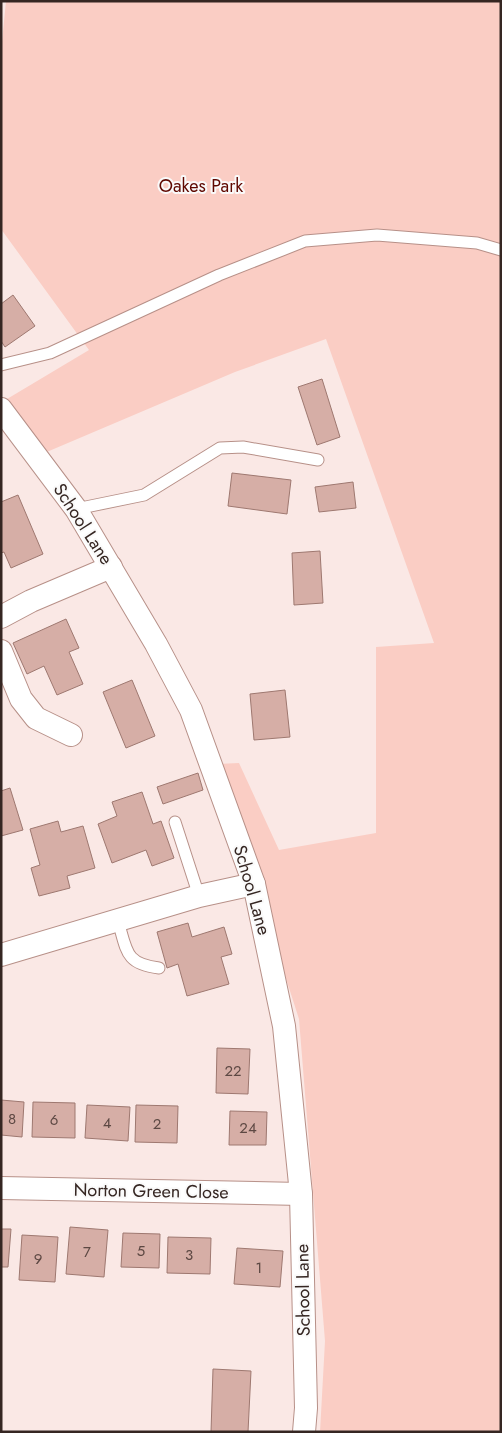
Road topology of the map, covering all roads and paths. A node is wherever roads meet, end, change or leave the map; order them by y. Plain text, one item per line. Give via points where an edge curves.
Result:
1 (501, 250) edge
2 (1, 365) edge
3 (1, 409) edge
4 (318, 460) dead end
5 (76, 509) junction
6 (111, 567) junction
7 (1, 617) edge
8 (1, 651) edge
9 (71, 735) dead end
10 (175, 822) dead end
11 (254, 884) junction
12 (199, 896) junction
13 (118, 921) junction
14 (1, 954) edge
15 (159, 968) dead end
16 (1, 1188) edge
17 (301, 1194) junction
18 (304, 1432) edge

1 - 2 lane via 476,243 377,235 305,240 219,274 50,353
3 - 5 street, School Lane
4 - 5 lane via 243,447 220,448 144,495
5 - 6 street, School Lane
6 - 7 street
6 - 11 street, School Lane via 191,710
8 - 9 street via 21,699 36,718
10 - 12 lane
11 - 12 street
11 - 17 street, School Lane via 284,1026
12 - 13 street
13 - 14 street
13 - 15 lane via 130,958 141,966
16 - 17 street, Norton Green Close
17 - 18 street, School Lane

